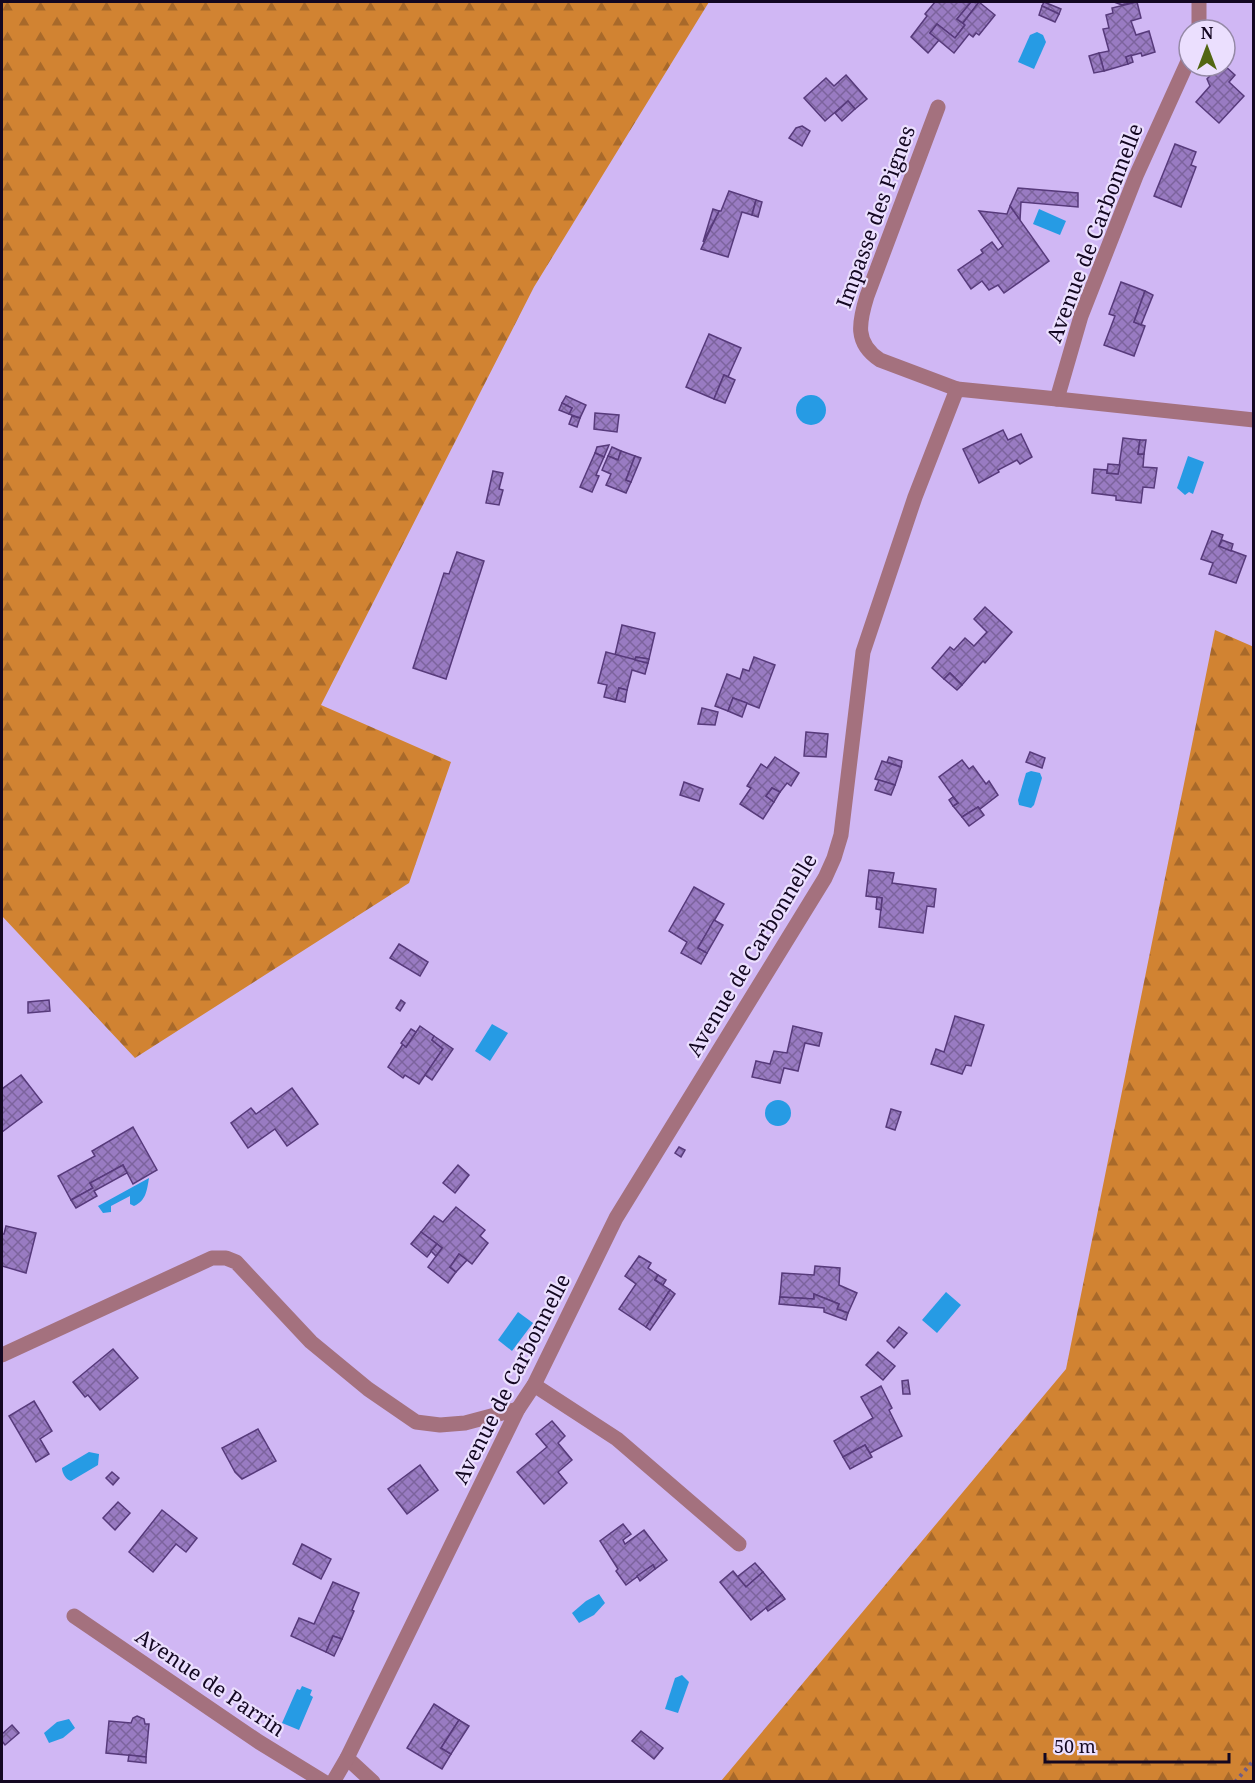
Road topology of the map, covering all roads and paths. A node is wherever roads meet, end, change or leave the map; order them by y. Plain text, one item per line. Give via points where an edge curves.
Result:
1 (1199, 2) edge
2 (1199, 18) edge
3 (1180, 78) edge
4 (938, 107) dead end
5 (957, 389) junction
6 (1057, 399) junction
7 (1254, 420) edge
8 (2, 1355) edge
9 (534, 1385) junction
10 (518, 1410) junction
11 (739, 1544) dead end
12 (74, 1616) dead end
13 (347, 1758) junction
14 (1254, 1760) edge
15 (324, 1782) edge
16 (333, 1782) edge
17 (373, 1782) edge
18 (1234, 1782) edge

1 - 2 street
3 - 6 street, Avenue de Carbonnelle via 1136,176 1085,306
4 - 5 street, Impasse des Pignes via 867,296 859,328 872,354 880,360
5 - 6 street
5 - 9 street, Avenue de Carbonnelle via 915,497 863,652 841,835 834,858 616,1218
6 - 7 street
8 - 10 street via 187,1268 212,1258 226,1258 236,1262 311,1342 416,1422 465,1423
9 - 10 street, Avenue de Carbonnelle
9 - 11 street via 617,1439
10 - 13 street, Avenue de Carbonnelle
12 - 15 street, Avenue de Parrin
13 - 16 street, Avenue de Carbonnelle
13 - 17 street
14 - 18 path

